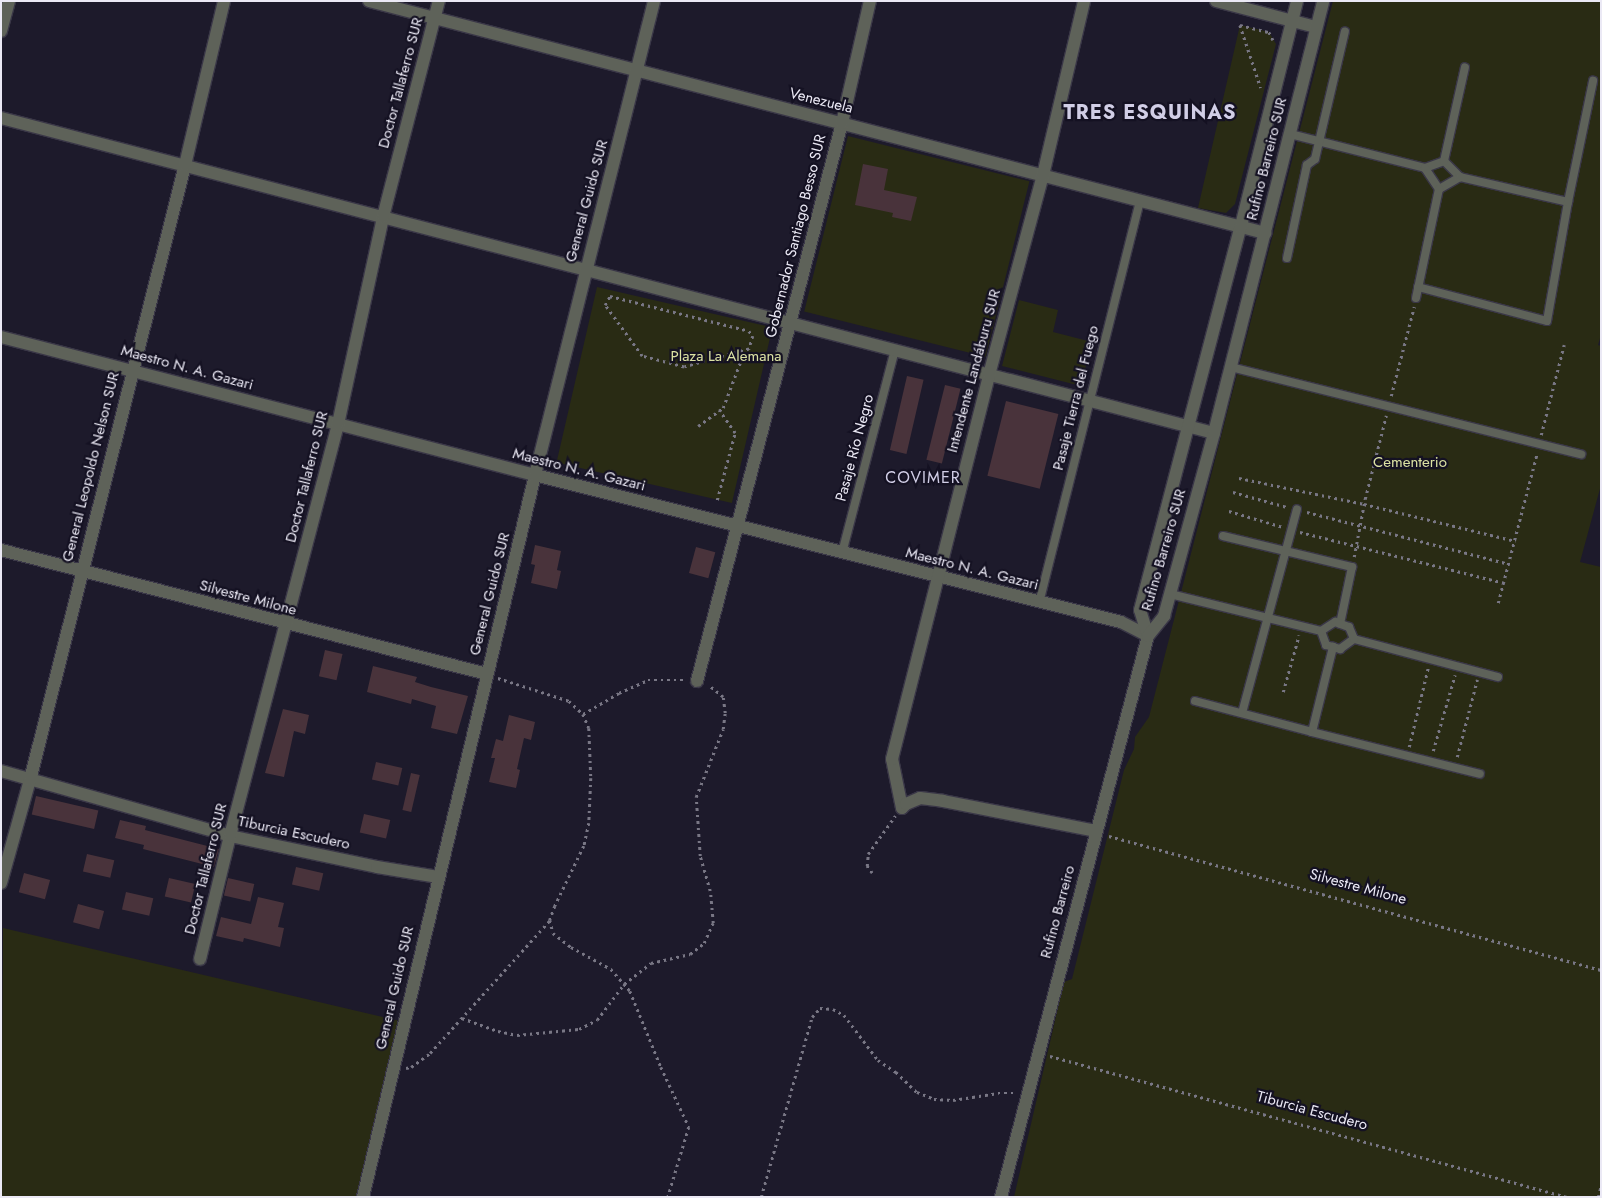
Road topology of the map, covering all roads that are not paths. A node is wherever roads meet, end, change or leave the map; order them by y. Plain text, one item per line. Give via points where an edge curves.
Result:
1 (9, 1) edge
2 (224, 1) edge
3 (369, 1) edge
4 (439, 1) edge
5 (654, 1) edge
6 (870, 1) edge
7 (1084, 1) edge
8 (1216, 1) edge
9 (1296, 1) edge
10 (1323, 1) edge
11 (435, 18) junction
12 (1292, 20) junction
13 (1316, 27) junction
14 (1, 30) edge
15 (1345, 30) dead end
16 (1465, 68) dead end
17 (638, 71) junction
18 (1593, 81) dead end
19 (1, 118) edge
20 (842, 123) junction
21 (1290, 134) junction
22 (1320, 142) junction
23 (1444, 161) junction
24 (185, 166) junction
25 (1425, 168) junction
26 (1043, 175) junction
27 (1460, 178) junction
28 (1439, 189) junction
29 (1140, 200) junction
30 (1568, 202) junction
31 (383, 217) junction
32 (1240, 226) junction
33 (1265, 232) junction
34 (1287, 258) dead end
35 (586, 270) junction
36 (1418, 287) junction
37 (1416, 298) road end
38 (791, 323) junction
39 (1, 336) edge
40 (895, 350) junction
41 (1231, 366) junction
42 (132, 370) junction
43 (989, 375) junction
44 (1090, 401) junction
45 (338, 424) junction
46 (1188, 426) junction
47 (1214, 433) junction
48 (1581, 454) dead end
49 (535, 476) junction
50 (1297, 509) road end
51 (738, 527) junction
52 (1223, 536) dead end
53 (1, 550) edge
54 (1286, 551) junction
55 (842, 553) junction
56 (82, 571) junction
57 (937, 577) junction
58 (1170, 594) junction
59 (1039, 603) junction
60 (1269, 618) junction
61 (1340, 624) junction
62 (286, 625) junction
63 (1321, 631) junction
64 (1148, 636) junction
65 (1354, 639) junction
66 (1333, 647) junction
67 (487, 674) junction
68 (1498, 677) dead end
69 (697, 682) road end
70 (1195, 701) dead end
71 (1242, 713) junction
72 (1312, 732) junction
73 (1, 771) edge
74 (1480, 774) dead end
75 (30, 780) junction
76 (1102, 833) junction
77 (230, 836) junction
78 (438, 877) junction
79 (1, 883) edge
80 (200, 959) dead end
81 (363, 1197) edge
82 (1000, 1197) edge

1 - 14 street
2 - 24 street, General Leopoldo Nelson SUR
3 - 11 street, Venezuela
4 - 11 street, Doctor Tallaferro SUR
5 - 17 street, General Guido SUR
6 - 20 street, Gobernador Santiago Besso SUR
7 - 26 street, Intendente Landáburu SUR
8 - 12 street
9 - 12 street
10 - 13 street
11 - 17 street, Venezuela
11 - 31 street, Doctor Tallaferro SUR
12 - 13 street
12 - 32 street, Rufino Barreiro SUR
13 - 21 street, Rufino Barreiro SUR
15 - 22 lane
16 - 23 lane
17 - 20 street, Venezuela
17 - 35 street, General Guido SUR
18 - 30 lane
19 - 24 street
20 - 26 street, Venezuela
20 - 38 street, Gobernador Santiago Besso SUR
21 - 22 lane
21 - 33 street, Rufino Barreiro SUR
22 - 25 lane
22 - 34 lane via 1316,159 1307,165
23 - 25 lane
23 - 27 lane
24 - 31 street
24 - 42 street, General Leopoldo Nelson SUR
25 - 28 lane
26 - 29 street, Venezuela
26 - 43 street, Intendente Landáburu SUR
27 - 28 lane
27 - 30 lane
28 - 36 lane
29 - 32 street, Venezuela
29 - 44 lane, Pasaje Tierra del Fuego
30 - 36 lane via 1547,321
31 - 35 street
31 - 45 street, Doctor Tallaferro SUR
32 - 33 street, Venezuela
32 - 46 street, Rufino Barreiro SUR
33 - 41 street, Rufino Barreiro SUR
35 - 38 street
35 - 49 street, General Guido SUR
36 - 37 lane
38 - 40 street
38 - 51 street, Gobernador Santiago Besso SUR
39 - 42 street, Maestro N. A. Gazari
40 - 43 street
40 - 55 lane, Pasaje Río Negro
41 - 47 street, Rufino Barreiro SUR
41 - 48 lane
42 - 45 street, Maestro N. A. Gazari
42 - 56 street, General Leopoldo Nelson SUR
43 - 44 street
43 - 57 street, Intendente Landáburu SUR
44 - 46 street
44 - 59 lane, Pasaje Tierra del Fuego
45 - 49 street, Maestro N. A. Gazari
45 - 62 street, Doctor Tallaferro SUR
46 - 47 street
46 - 64 street, Rufino Barreiro SUR via 1140,610
47 - 58 street, Rufino Barreiro SUR
49 - 51 street, Maestro N. A. Gazari
49 - 67 street, General Guido SUR
50 - 54 lane
51 - 55 street, Maestro N. A. Gazari
51 - 69 street, Gobernador Santiago Besso SUR
52 - 54 lane
53 - 56 street, Silvestre Milone
54 - 60 lane
54 - 61 lane via 1352,567
55 - 57 street, Maestro N. A. Gazari
56 - 62 street, Silvestre Milone
56 - 75 street, General Leopoldo Nelson SUR
57 - 59 street, Maestro N. A. Gazari
57 - 76 street, Intendente Landáburu SUR via 892,759 902,808 920,798
58 - 60 lane
58 - 64 street, Rufino Barreiro SUR via 1164,616
59 - 64 street, Maestro N. A. Gazari via 1121,622
60 - 63 lane
60 - 71 lane
61 - 63 lane via 1335,622
61 - 65 lane via 1349,627
62 - 67 street, Silvestre Milone
62 - 77 street, Doctor Tallaferro SUR
63 - 66 lane via 1326,645
64 - 76 street, Rufino Barreiro
65 - 66 lane via 1340,649
65 - 68 lane
66 - 72 lane
67 - 78 street, General Guido SUR
70 - 71 lane
71 - 72 lane
72 - 74 lane
73 - 75 street, Tiburcia Escudero
75 - 77 street, Tiburcia Escudero
75 - 79 street, General Leopoldo Nelson SUR
76 - 82 street, Rufino Barreiro
77 - 78 street, Tiburcia Escudero
77 - 80 street, Doctor Tallaferro SUR
78 - 81 street, General Guido SUR

